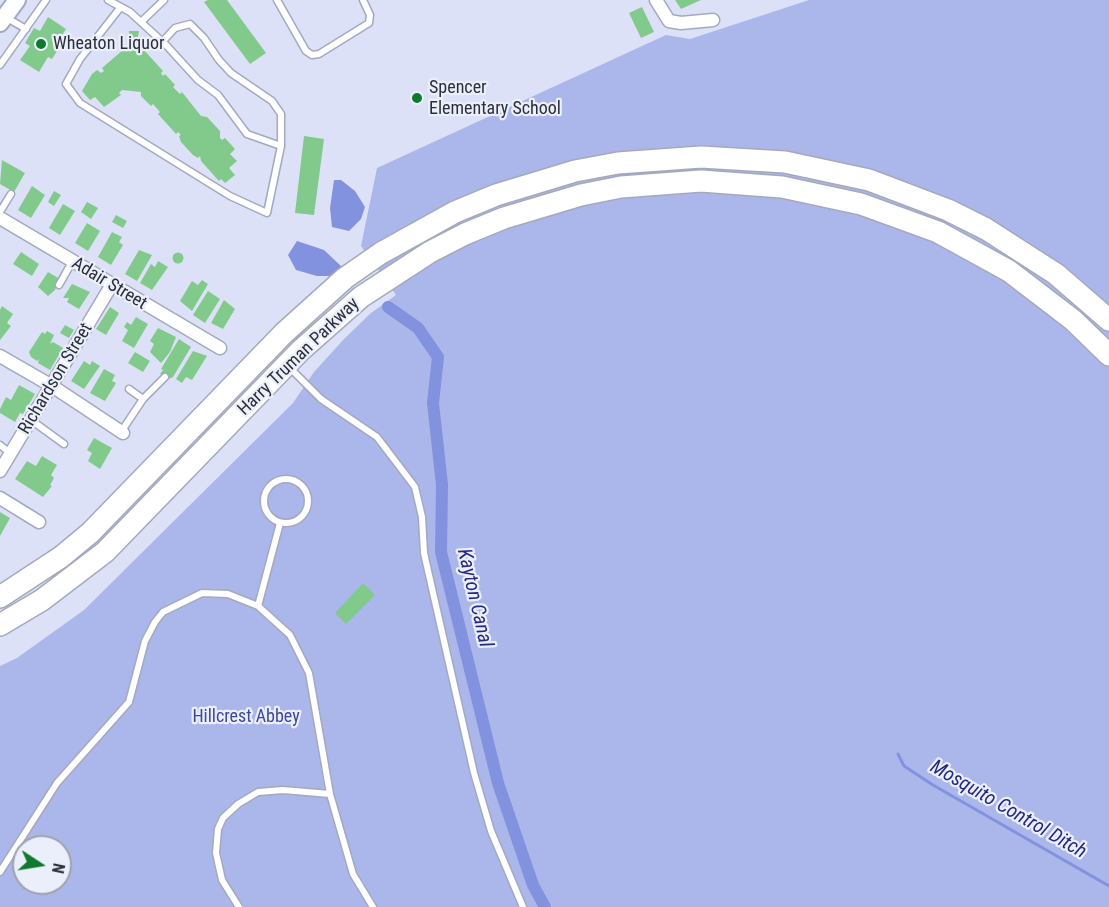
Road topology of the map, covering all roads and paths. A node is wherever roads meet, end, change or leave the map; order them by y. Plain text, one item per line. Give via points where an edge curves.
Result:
1 (17, 0) edge
2 (46, 0) edge
3 (108, 0) edge
4 (164, 0) edge
5 (277, 0) edge
6 (363, 0) edge
7 (656, 0) edge
8 (120, 8) junction
9 (1, 17) edge
10 (713, 20) dead end
11 (142, 21) junction
12 (26, 29) junction
13 (163, 41) junction
14 (0, 65) edge
15 (281, 146) junction
16 (11, 194) dead end
17 (0, 212) edge
18 (0, 218) edge
19 (72, 262) junction
20 (59, 285) dead end
21 (111, 286) junction
22 (1109, 320) edge
23 (220, 348) dead end
24 (1109, 355) edge
25 (0, 356) edge
26 (287, 365) junction
27 (165, 377) dead end
28 (52, 386) junction
29 (129, 389) dead end
30 (142, 399) junction
31 (31, 420) junction
32 (122, 432) joint
33 (64, 444) dead end
34 (0, 445) edge
35 (11, 454) junction
36 (0, 471) edge
37 (0, 498) edge
38 (39, 522) dead end
39 (280, 523) junction
40 (0, 597) edge
41 (258, 606) junction
42 (0, 625) edge
43 (330, 794) junction
44 (0, 872) edge
45 (239, 907) edge
46 (372, 907) edge
47 (523, 907) edge

1 - 9 main road
2 - 12 lane
3 - 8 lane
4 - 11 lane
5 - 6 lane via 312,55 320,54 369,23
7 - 10 street via 669,21
8 - 11 lane
8 - 15 lane via 80,59 66,84 80,103 230,196 267,213
9 - 12 lane
11 - 13 lane
12 - 14 lane
13 - 15 lane via 198,80 218,95 247,134
13 - 15 lane via 175,28 190,24 231,73 272,101 281,114
16 - 17 lane
18 - 19 street, Adair Street
19 - 20 lane
19 - 21 street, Adair Street
21 - 23 street, Adair Street
21 - 28 street, Richardson Street
22 - 40 highway, Harry Truman Parkway via 1030,256 948,210 869,180 775,161 701,157 618,163 575,171 455,212 381,253 312,306 90,533 53,563
24 - 26 highway, Harry Truman Parkway via 1041,294 938,232 822,194 722,182 621,187 504,218 430,252 362,297
25 - 28 street
26 - 42 highway, Harry Truman Parkway via 105,552 42,600
26 - 47 lane via 321,399 377,437 415,487 424,554 474,773 491,831
27 - 30 lane
28 - 31 street, Richardson Street
28 - 32 street
29 - 30 lane
30 - 32 lane
31 - 33 lane
31 - 35 street, Richardson Street
34 - 35 lane
35 - 36 street, Richardson Street
37 - 38 street
39 - 39 lane via 301,518 308,506 306,491 295,481 281,479 265,493 268,514
39 - 41 lane
41 - 43 lane via 290,635 309,673
41 - 44 lane via 239,597 202,593 162,612 145,641 129,702 57,783
43 - 45 lane via 258,792 223,818 216,853 222,880
43 - 46 lane via 353,874

